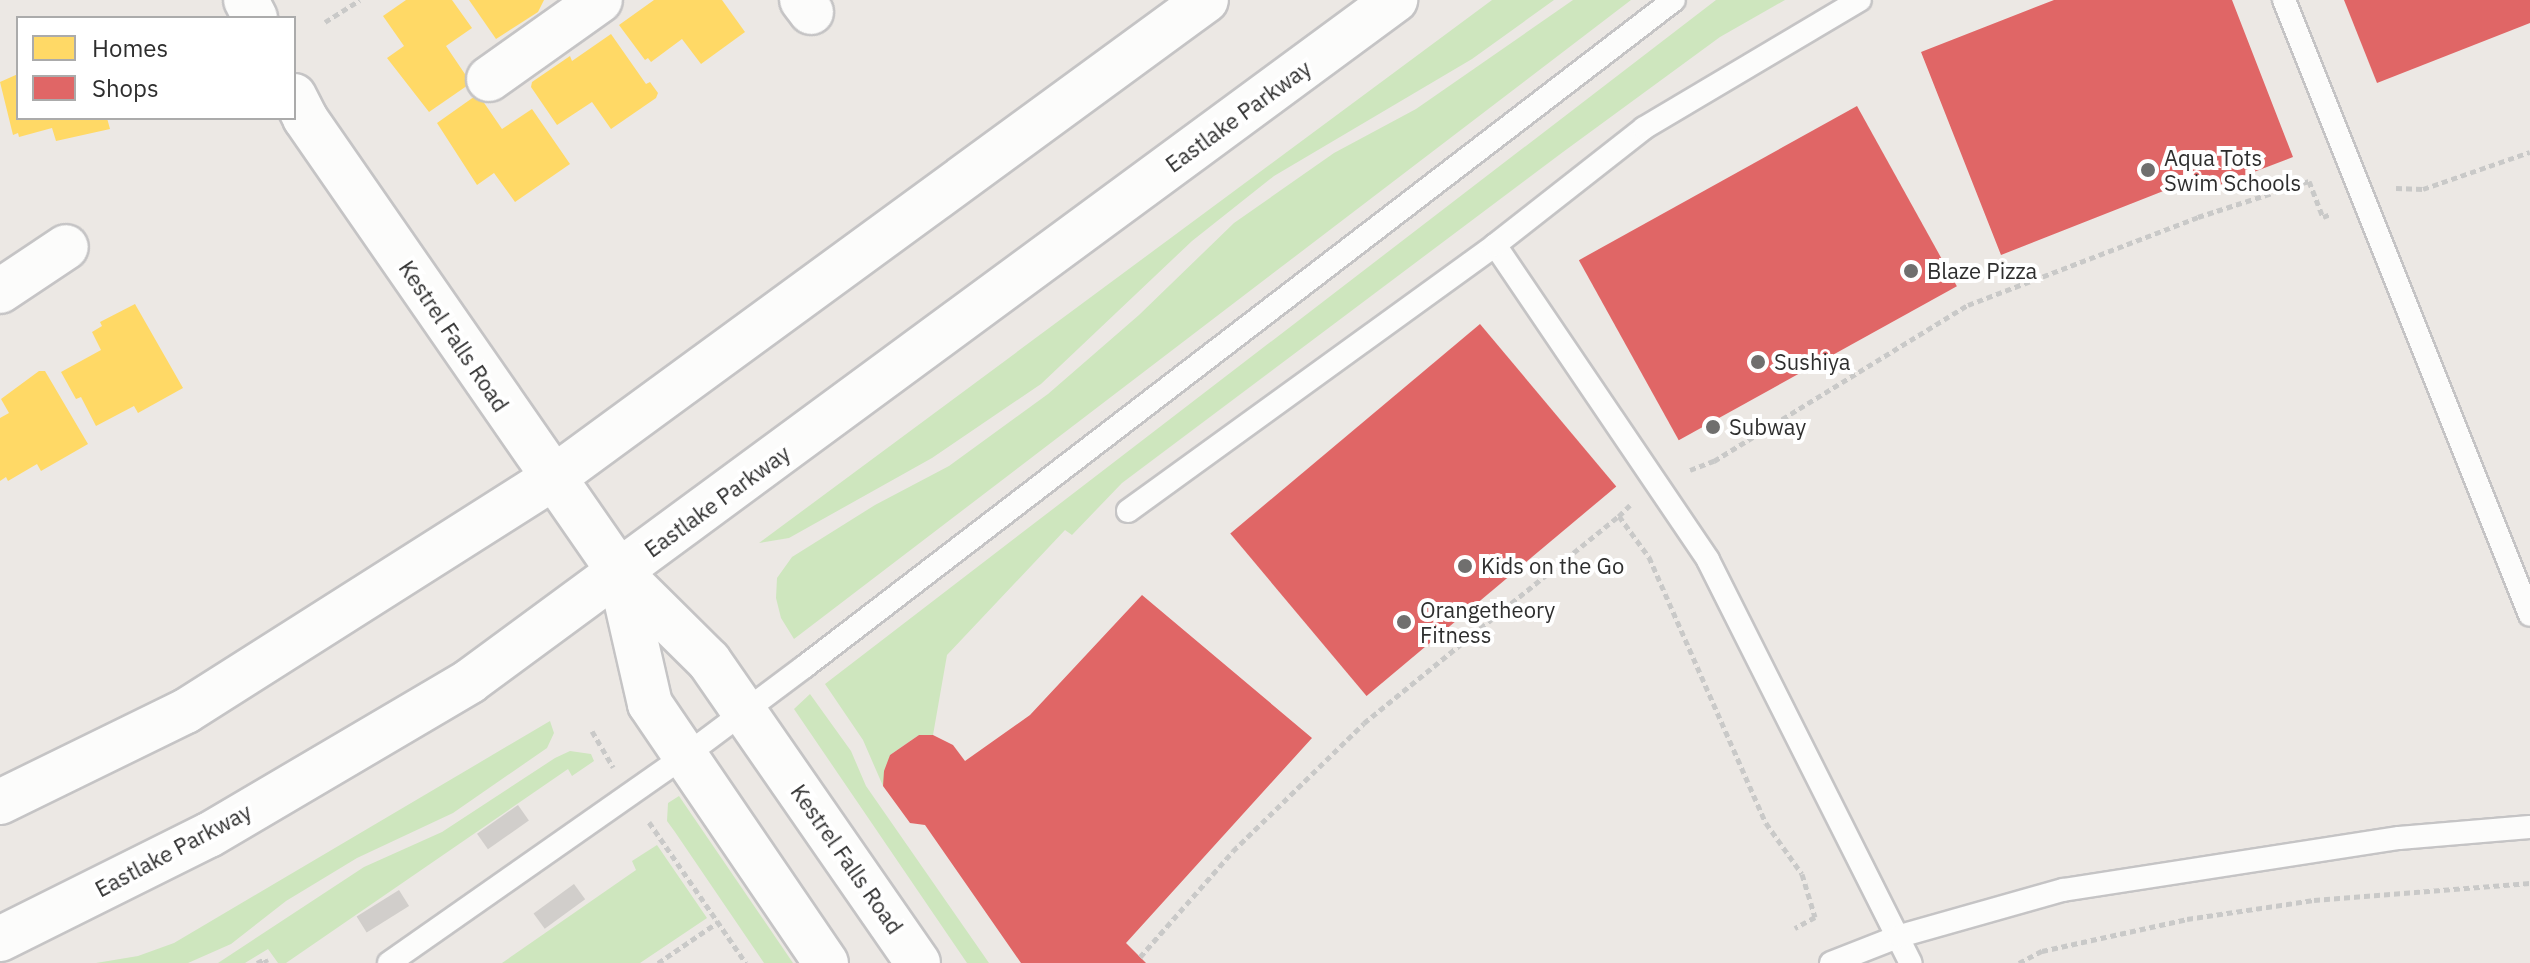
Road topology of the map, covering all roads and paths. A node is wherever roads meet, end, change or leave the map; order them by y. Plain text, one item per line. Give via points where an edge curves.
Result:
1 (360, 0) edge
2 (600, 0) edge
3 (1206, 0) edge
4 (1395, 0) edge
5 (1674, 0) edge
6 (1860, 0) edge
7 (2284, 0) edge
8 (325, 22) dead end
9 (489, 79) dead end
10 (296, 100) edge
11 (2530, 152) edge
12 (2364, 201) junction
13 (1495, 245) junction
14 (66, 247) dead end
15 (0, 291) edge
16 (553, 478) junction
17 (1658, 487) junction
18 (1128, 511) dead end
19 (1619, 516) junction
20 (620, 573) junction
21 (2530, 615) edge
22 (744, 712) junction
23 (592, 731) dead end
24 (685, 756) junction
25 (617, 773) dead end
26 (0, 802) edge
27 (646, 818) dead end
28 (2530, 827) edge
29 (2530, 883) edge
30 (718, 922) junction
31 (1795, 928) dead end
32 (1900, 936) junction
33 (0, 939) edge
34 (1140, 957) dead end
35 (257, 963) edge
36 (267, 963) edge
37 (389, 963) edge
38 (658, 963) edge
39 (746, 963) edge
40 (826, 963) edge
41 (918, 963) edge
42 (1831, 963) edge
43 (1911, 963) edge
44 (2019, 963) edge

1 - 8 path
2 - 9 main road
3 - 16 main road
4 - 20 main road, Eastlake Parkway
5 - 22 lane
6 - 13 lane via 1644,128
7 - 12 lane
10 - 16 main road, Kestrel Falls Road
11 - 12 path via 2423,189 2401,186
12 - 17 path via 2323,217 2309,181 2198,217 1968,305 1714,461
12 - 21 lane
13 - 17 lane
13 - 18 lane
14 - 15 main road
16 - 20 main road, Kestrel Falls Road
16 - 26 main road via 186,711
17 - 19 path
17 - 32 lane via 1708,560
19 - 31 path via 1649,557 1766,823 1802,874 1815,917
19 - 34 path via 1364,723 1233,851
20 - 22 main road, Kestrel Falls Road via 709,661
20 - 24 main road, Kestrel Falls Road via 650,704
20 - 33 main road, Eastlake Parkway via 456,689 209,835
22 - 24 lane
22 - 41 main road, Kestrel Falls Road
23 - 25 path
24 - 37 lane
24 - 40 main road, Kestrel Falls Road
27 - 30 path
28 - 32 lane via 2399,838 2063,890
29 - 44 path via 2314,900 2201,916 2042,951
30 - 38 path
30 - 39 path
32 - 42 lane
32 - 43 lane
35 - 36 path

